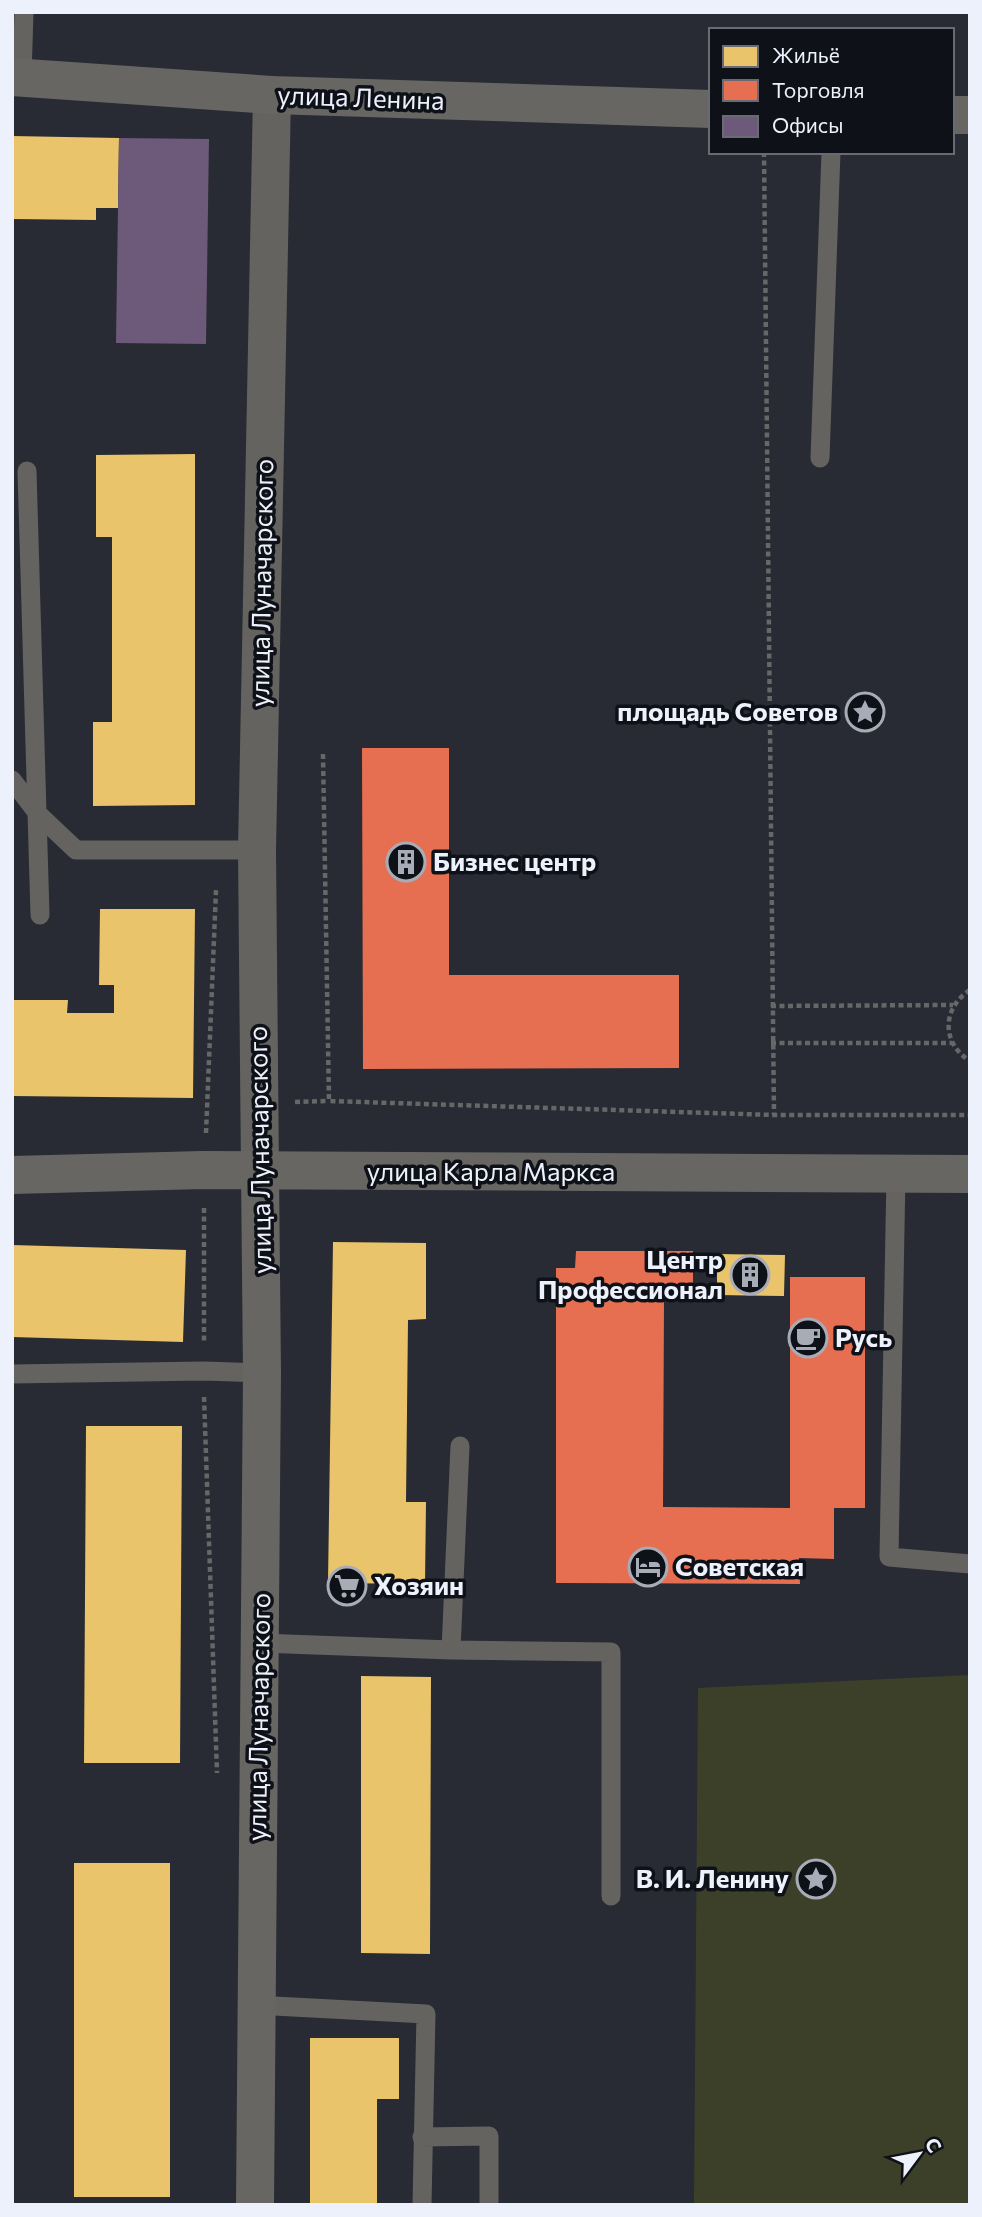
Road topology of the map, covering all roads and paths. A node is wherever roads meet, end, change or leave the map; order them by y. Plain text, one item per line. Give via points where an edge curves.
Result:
1 (24, 12) edge
2 (17, 77) edge
3 (272, 95) junction
4 (709, 109) edge
5 (764, 154) edge
6 (831, 154) edge
7 (820, 458) dead end
8 (27, 471) dead end
9 (323, 754) dead end
10 (12, 779) edge
11 (39, 815) junction
12 (257, 850) junction
13 (40, 915) dead end
14 (970, 990) edge
15 (953, 1005) junction
16 (771, 1006) junction
17 (771, 1043) junction
18 (952, 1043) junction
19 (970, 1060) edge
20 (329, 1101) junction
21 (259, 1102) junction
22 (774, 1115) junction
23 (970, 1115) edge
24 (206, 1133) dead end
25 (260, 1172) junction
26 (896, 1174) junction
27 (970, 1174) edge
28 (12, 1175) edge
29 (262, 1373) junction
30 (12, 1374) edge
31 (460, 1446) dead end
32 (970, 1564) edge
33 (260, 1643) junction
34 (451, 1650) junction
35 (611, 1896) dead end
36 (255, 2005) junction
37 (422, 2137) junction
38 (255, 2205) edge
39 (422, 2205) edge
40 (489, 2205) edge

1 - 2 lane
2 - 3 street, улица Ленина
3 - 4 street, улица Ленина
3 - 12 street, улица Луначарского
5 - 16 path
6 - 7 lane
8 - 11 lane
9 - 20 path
10 - 11 lane
11 - 12 lane via 76,850
11 - 13 lane
12 - 21 street, улица Луначарского
14 - 15 path
15 - 16 path
15 - 18 path via 948,1017
16 - 17 path
17 - 18 path
17 - 22 path
18 - 19 path
20 - 21 path
20 - 22 path
21 - 24 path
21 - 25 street, улица Луначарского
22 - 23 path
25 - 26 street, улица Карла Маркса
25 - 28 street, улица Карла Маркса
25 - 29 street, улица Луначарского
26 - 27 street, улица Карла Маркса
26 - 32 lane via 889,1557
29 - 30 lane
29 - 33 street, улица Луначарского
31 - 34 lane
33 - 34 lane
33 - 36 street, улица Луначарского
34 - 35 lane via 611,1652
36 - 37 lane via 426,2014
36 - 38 street, улица Луначарского
37 - 39 lane
37 - 40 lane via 488,2136

